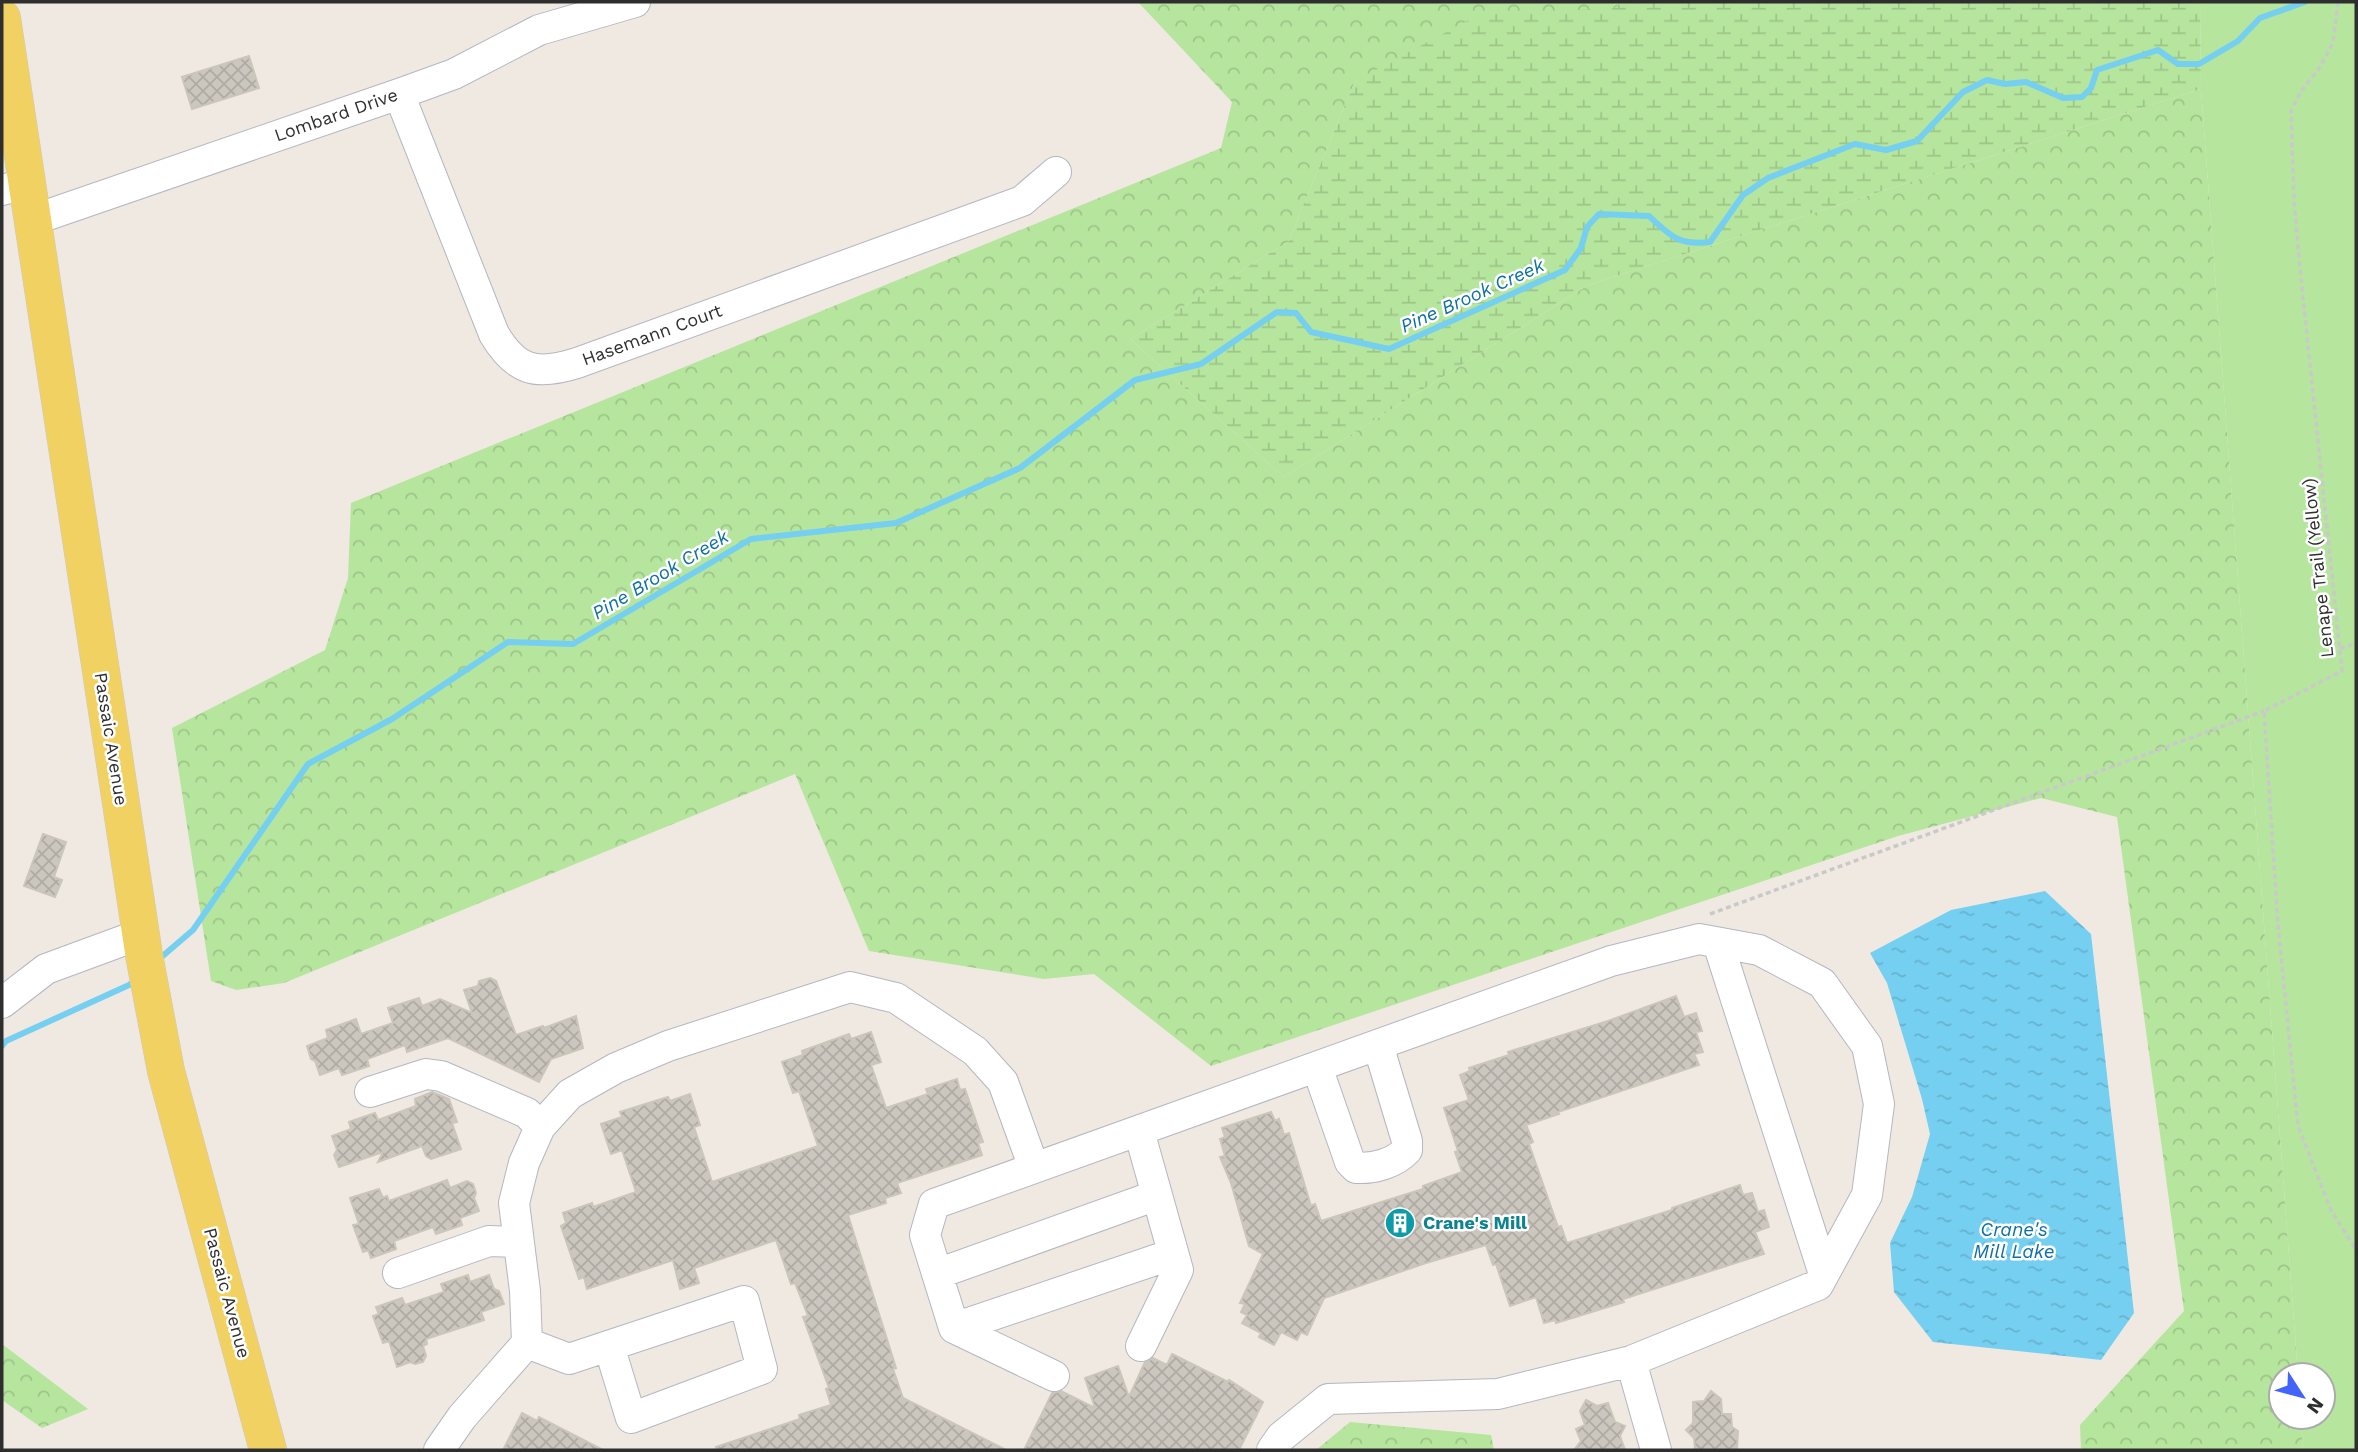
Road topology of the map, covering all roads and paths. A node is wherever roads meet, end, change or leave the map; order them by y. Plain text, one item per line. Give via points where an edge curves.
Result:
1 (635, 2) edge
2 (2338, 2) edge
3 (2, 18) edge
4 (399, 94) junction
5 (1056, 172) dead end
6 (15, 187) edge
7 (33, 220) junction
8 (2356, 643) edge
9 (2340, 649) junction
10 (2264, 711) junction
11 (1708, 941) junction
12 (142, 945) junction
13 (2, 1003) edge
14 (1378, 1045) junction
15 (1317, 1067) junction
16 (370, 1092) dead end
17 (540, 1127) junction
18 (1139, 1131) junction
19 (1034, 1168) junction
20 (1157, 1195) junction
21 (517, 1242) junction
22 (2356, 1250) edge
23 (1173, 1254) junction
24 (398, 1272) dead end
25 (937, 1274) junction
26 (1824, 1274) junction
27 (954, 1328) junction
28 (527, 1343) junction
29 (610, 1346) junction
30 (1141, 1346) dead end
31 (1631, 1361) junction
32 (1054, 1376) dead end
33 (268, 1450) edge
34 (439, 1450) edge
35 (1272, 1450) edge
36 (1656, 1450) edge

1 - 4 street, Lombard Drive via 539,30 454,74
2 - 9 path, Lenape Trail (Yellow) via 2333,43 2291,111 2300,269
3 - 6 main road, Passaic Avenue
4 - 5 street, Hasemann Court via 494,334 514,362 541,370 577,363 1022,201
4 - 7 street, Lombard Drive
6 - 7 main road, Passaic Avenue
7 - 12 main road, Passaic Avenue
8 - 9 path
9 - 10 path, Lenape Trail (Yellow) via 2342,671
10 - 11 path via 1699,918
10 - 22 path via 2278,925 2298,1126 2331,1210
11 - 14 street via 1611,961
11 - 26 street
11 - 26 street via 1759,950 1822,983 1867,1046 1879,1104 1867,1195
12 - 13 street via 46,969
12 - 33 main road, Passaic Avenue via 166,1071
14 - 15 street
14 - 15 street via 1407,1141 1407,1150 1399,1158 1367,1168 1356,1168 1350,1162
15 - 18 street
16 - 17 street via 426,1074 441,1076 527,1113
17 - 19 street via 570,1094 616,1068 668,1046 850,987 896,998 975,1051 1003,1082
17 - 21 street via 514,1203
18 - 19 street
18 - 20 street
19 - 25 street via 934,1204 925,1236
20 - 23 street
20 - 25 street
21 - 24 street via 489,1241
21 - 28 street
23 - 27 street
23 - 30 street via 1178,1270
25 - 27 street
26 - 31 street via 1818,1285
27 - 32 street
28 - 29 street via 569,1359
28 - 34 street
29 - 29 street via 744,1301 762,1369 631,1418
31 - 35 street via 1498,1394 1328,1399 1280,1437
31 - 36 street

